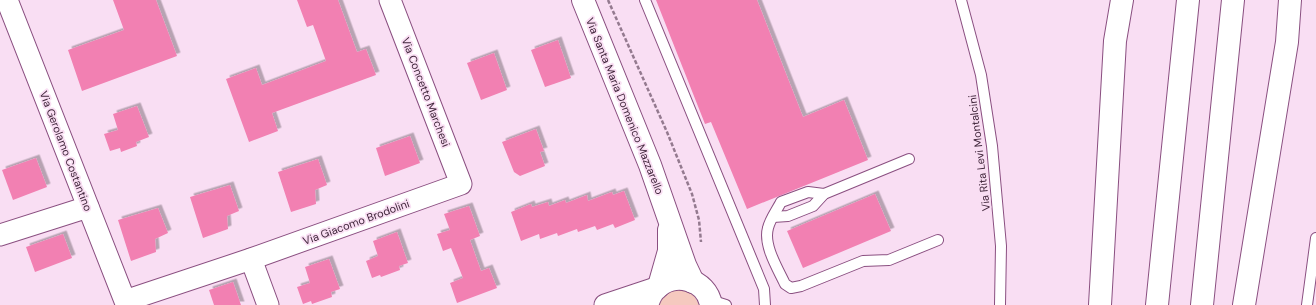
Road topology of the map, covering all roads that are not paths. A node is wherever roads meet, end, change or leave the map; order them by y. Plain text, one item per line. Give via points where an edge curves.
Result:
1 (7, 0) edge
2 (390, 0) edge
3 (583, 0) edge
4 (645, 0) edge
5 (961, 0) edge
6 (1122, 0) edge
7 (1188, 0) edge
8 (1233, 0) edge
9 (1290, 0) edge
10 (909, 158) dead end
11 (461, 184) joint
12 (824, 194) junction
13 (88, 207) junction
14 (666, 213) junction
15 (773, 217) junction
16 (0, 235) edge
17 (1316, 238) edge
18 (938, 240) dead end
19 (251, 259) junction
20 (693, 282) junction
21 (654, 293) edge
22 (125, 301) joint
23 (716, 303) edge
24 (268, 305) edge
25 (605, 305) edge
26 (765, 305) edge
27 (1000, 305) edge
28 (1100, 305) edge
29 (1157, 305) edge
30 (1202, 305) edge
31 (1244, 305) edge
32 (1307, 305) edge

1 - 13 street, Via Gerolamo Costantino
2 - 11 street, Via Concetto Marchesi
3 - 14 main road, Via Santa Maria Domenico Mazzarello via 652,170
4 - 26 lane via 764,289
5 - 27 lane, Via Rita Levi Montalcini via 981,75 992,146 1001,246
6 - 28 main road via 1115,41
7 - 29 main road
8 - 30 main road
9 - 31 main road via 1287,42
10 - 12 lane
11 - 19 street, Via Giacomo Brodolini
12 - 15 lane via 814,206 788,216
12 - 15 lane via 808,192 781,202
13 - 16 street
13 - 22 street, Via Gerolamo Costantino
14 - 20 main road, Via Santa Maria Domenico Mazzarello
14 - 21 main road, Via Santa Maria Domenico Mazzarello via 670,245
15 - 18 lane via 768,227 769,247 785,284 791,288 863,262 889,260
17 - 32 lane
19 - 22 street, Via Giacomo Brodolini
19 - 24 street
20 - 21 main road via 685,279 666,281
20 - 23 main road
21 - 25 street

